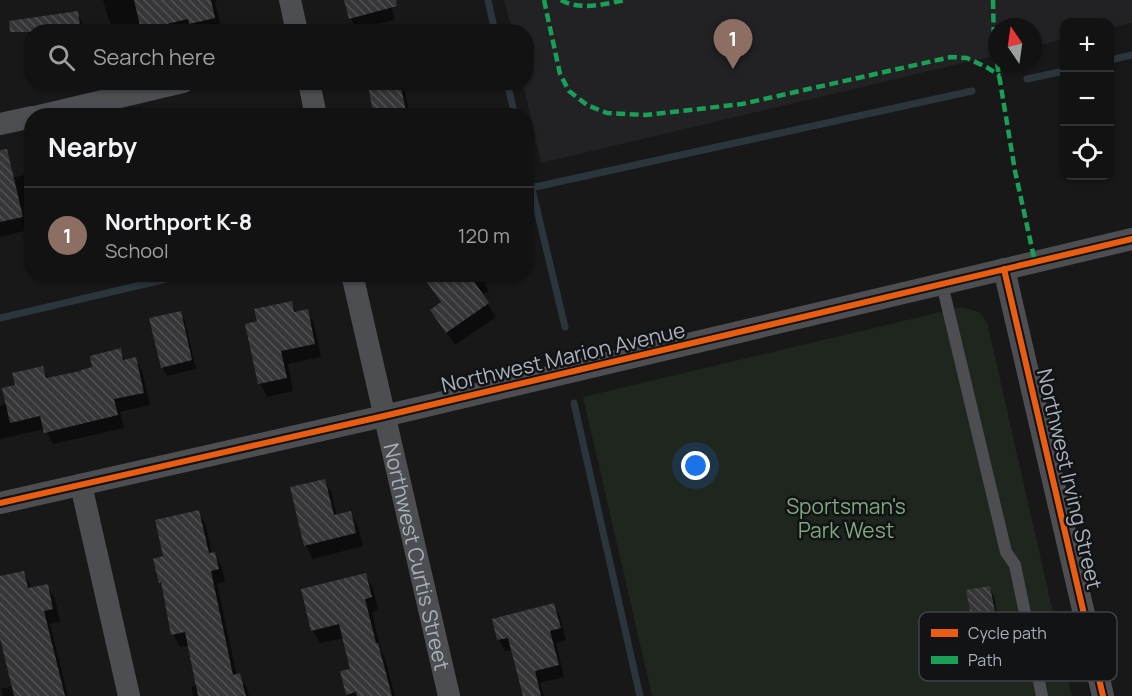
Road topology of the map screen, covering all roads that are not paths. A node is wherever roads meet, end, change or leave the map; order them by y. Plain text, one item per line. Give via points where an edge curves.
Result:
1 (290, 0) edge
2 (295, 24) edge
3 (149, 90) edge
4 (311, 90) edge
5 (73, 108) edge
6 (314, 108) edge
7 (24, 119) edge
8 (0, 124) edge
9 (1132, 239) edge
10 (1004, 269) junction
11 (354, 282) edge
12 (942, 284) junction
13 (384, 416) junction
14 (81, 485) junction
15 (0, 503) edge
16 (1025, 612) edge
17 (1084, 612) edge
18 (1039, 681) edge
19 (1100, 681) edge
20 (129, 696) edge
21 (449, 696) edge
22 (1042, 696) edge
23 (1103, 696) edge

1 - 2 street
3 - 5 street
4 - 6 street
7 - 8 street
9 - 10 street, Northwest Marion Avenue
10 - 12 street, Northwest Marion Avenue
10 - 17 street, Northwest Irving Street
11 - 13 street, Northwest Curtis Street
12 - 13 street, Northwest Marion Avenue
12 - 16 lane via 1006,552 1015,565
13 - 14 street, Northwest Marion Avenue
13 - 21 street, Northwest Curtis Street
14 - 15 street, Northwest Marion Avenue
14 - 20 street
18 - 22 lane
19 - 23 street, Northwest Irving Street

